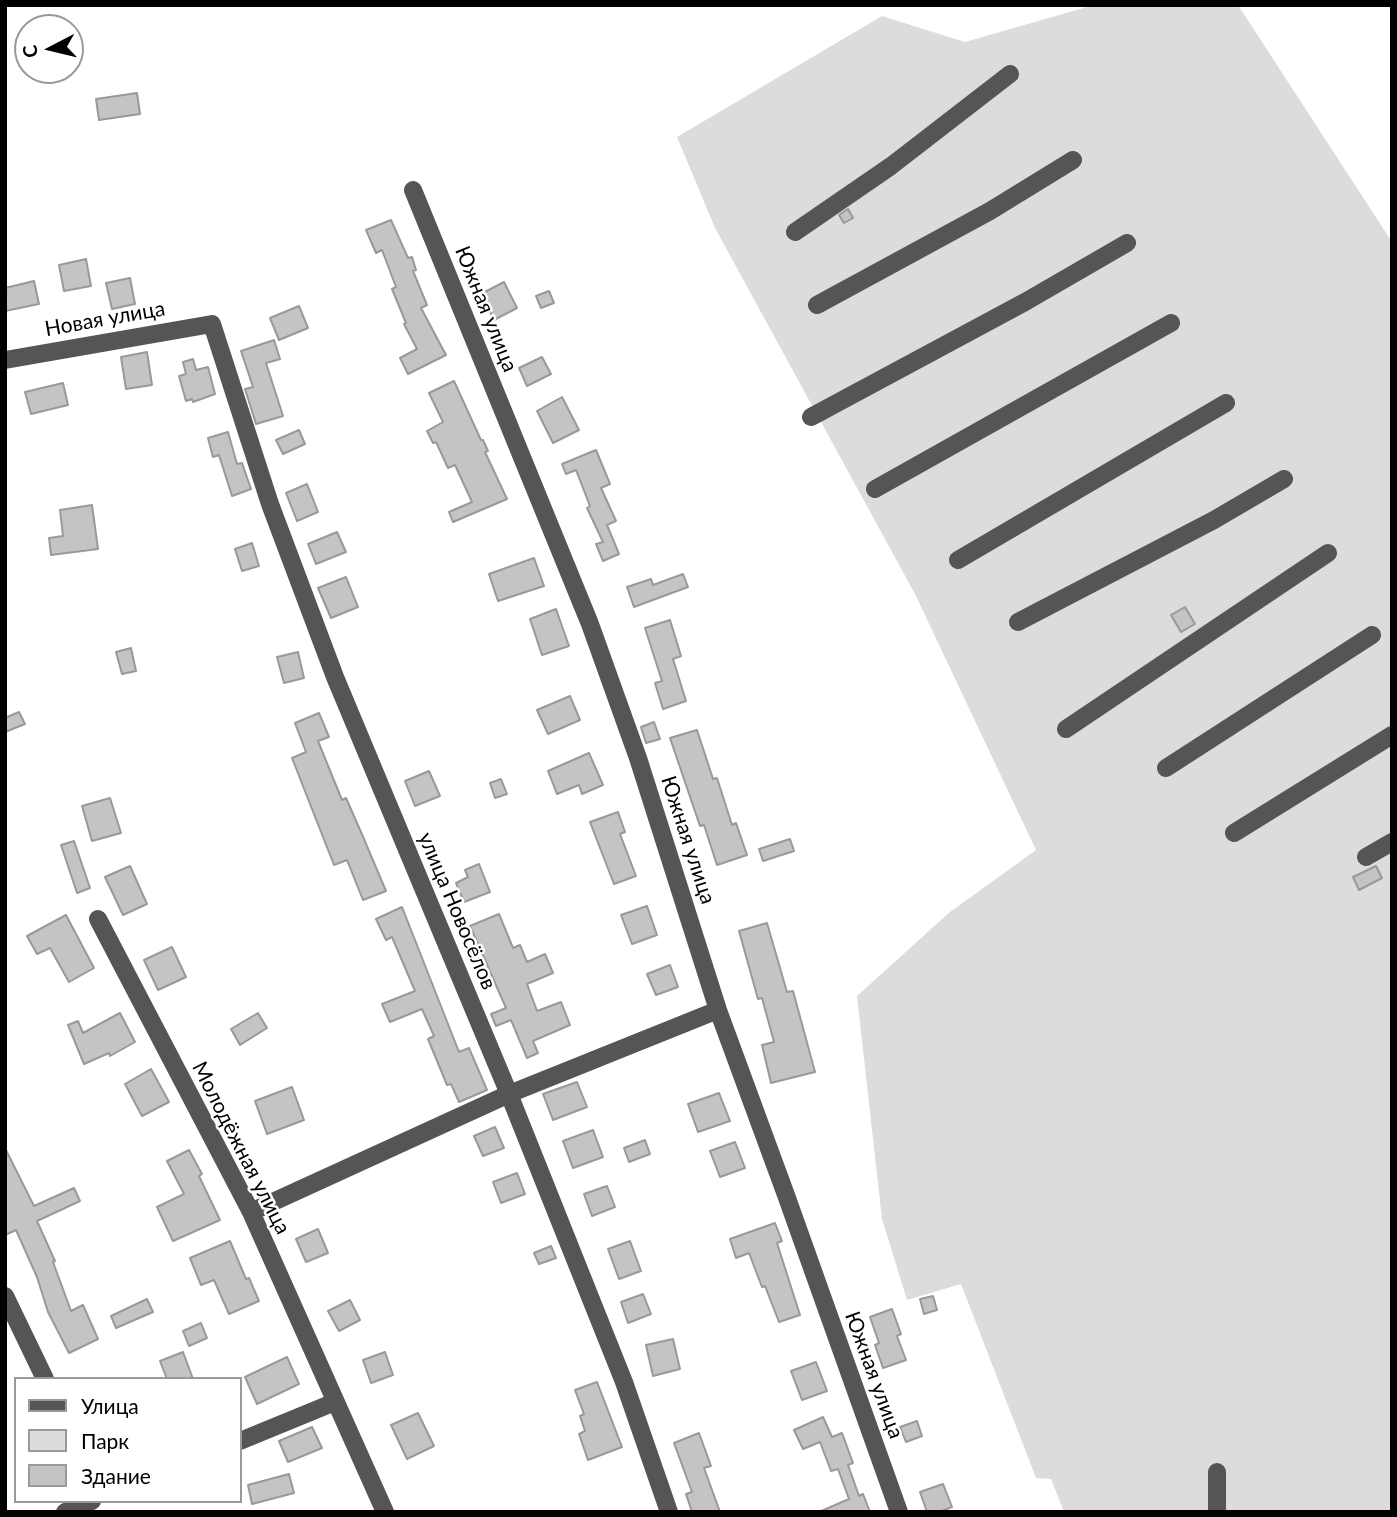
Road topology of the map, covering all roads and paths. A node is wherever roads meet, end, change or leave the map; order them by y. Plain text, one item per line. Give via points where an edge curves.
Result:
1 (1010, 74) dead end
2 (1073, 160) dead end
3 (413, 190) dead end
4 (795, 232) dead end
5 (1127, 243) dead end
6 (817, 305) dead end
7 (1171, 323) dead end
8 (212, 324) joint
9 (5, 360) edge
10 (1226, 403) dead end
11 (811, 417) dead end
12 (1284, 479) dead end
13 (875, 489) dead end
14 (1328, 553) dead end
15 (958, 560) dead end
16 (1018, 622) dead end
17 (1372, 635) dead end
18 (1066, 729) dead end
19 (1392, 735) edge
20 (1166, 768) dead end
21 (1234, 833) dead end
22 (1392, 842) edge
23 (1366, 857) dead end
24 (98, 919) dead end
25 (718, 1010) junction
26 (509, 1094) junction
27 (251, 1212) junction
28 (5, 1296) edge
29 (44, 1377) edge
30 (335, 1402) junction
31 (242, 1440) edge
32 (1217, 1472) dead end
33 (87, 1503) edge
34 (65, 1512) edge
35 (385, 1512) edge
36 (669, 1512) edge
37 (899, 1512) edge
38 (1217, 1512) edge

1 - 4 street via 891,166
2 - 6 street
3 - 25 street, Южная улица via 590,624
5 - 11 street
7 - 13 street
8 - 9 street, Новая улица
8 - 26 street, улица Новосёлов via 270,504 335,677
10 - 15 street
12 - 16 street
14 - 18 street
17 - 20 street
19 - 21 street
22 - 23 street
24 - 27 street, Молодёжная улица
25 - 26 street
25 - 37 street, Южная улица
26 - 27 street
26 - 36 street, улица Новосёлов via 624,1382
27 - 30 street, Молодёжная улица
28 - 29 street
30 - 31 street
30 - 35 street, Молодёжная улица
32 - 38 street
33 - 34 street

